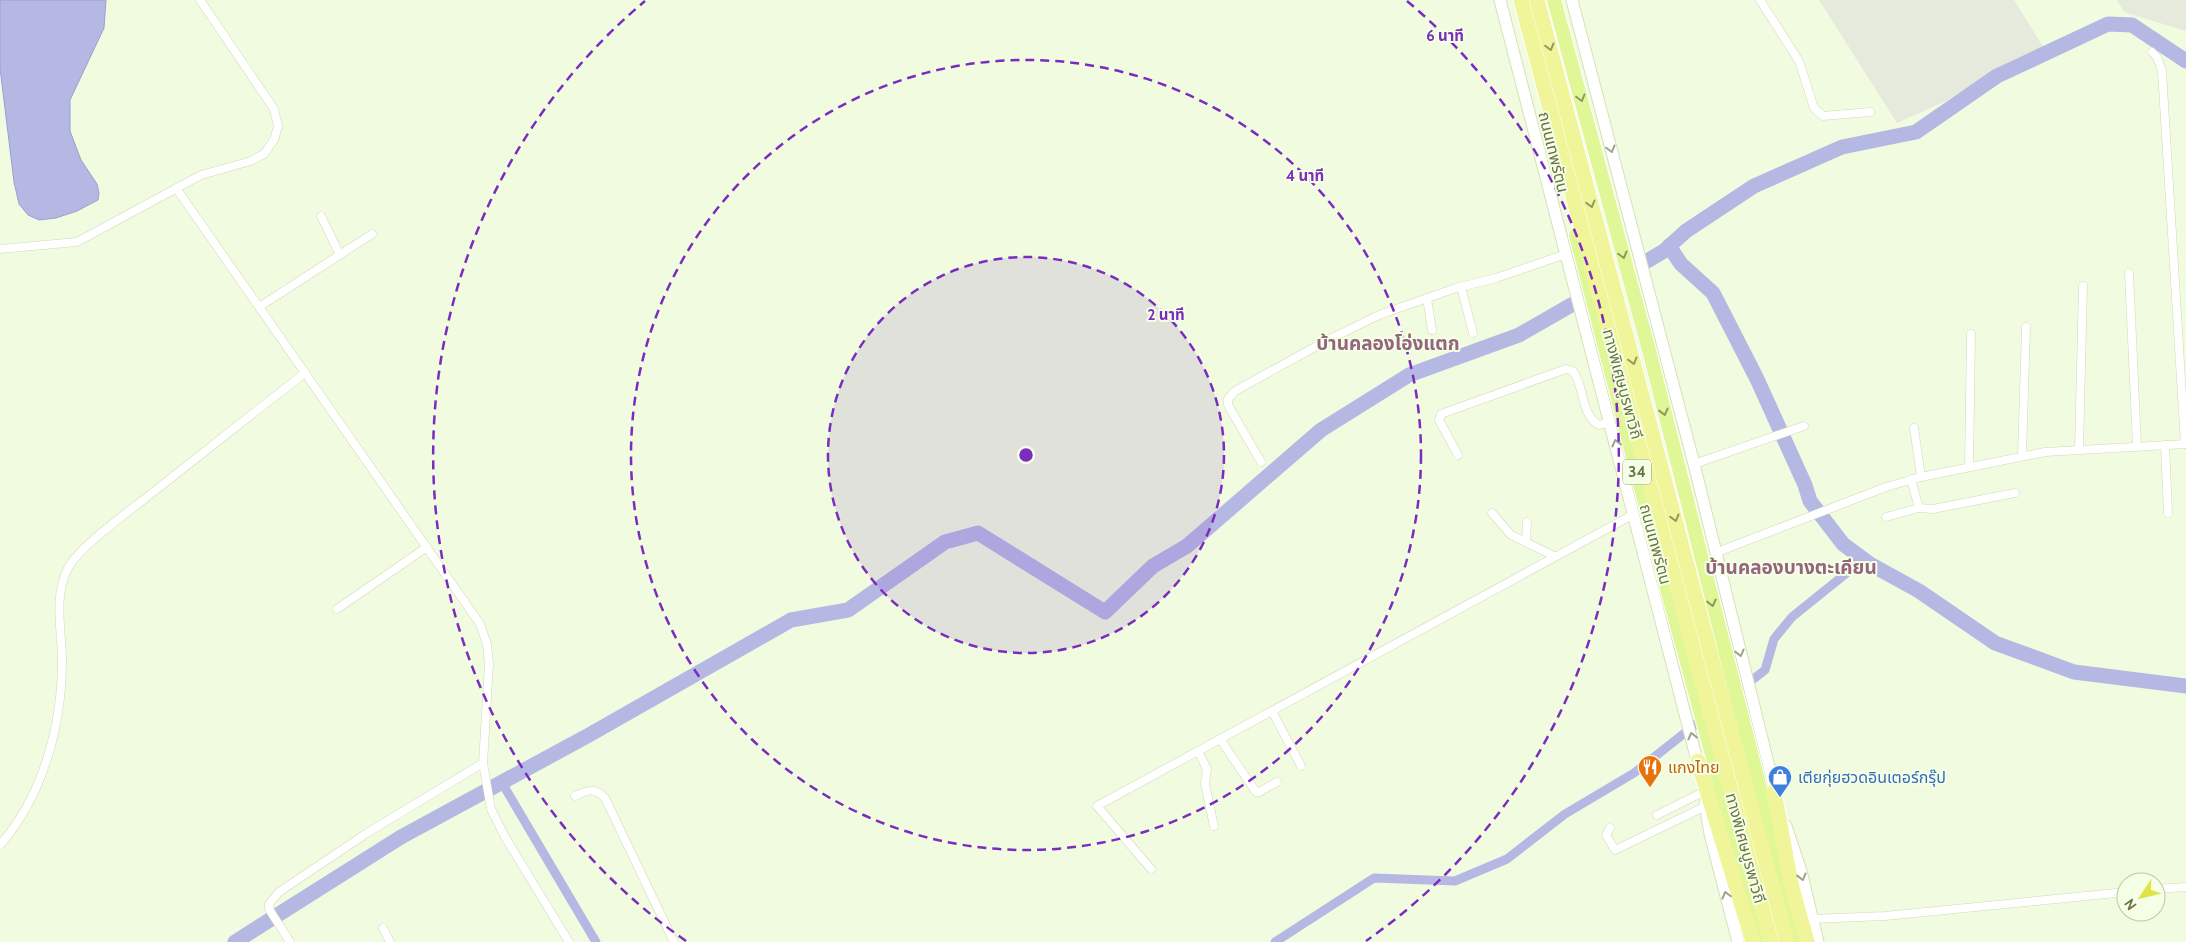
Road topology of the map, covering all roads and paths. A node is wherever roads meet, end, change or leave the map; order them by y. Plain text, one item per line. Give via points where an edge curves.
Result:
1 (200, 0) edge
2 (1500, 0) edge
3 (1515, 0) edge
4 (1521, 0) edge
5 (1537, 0) edge
6 (1554, 0) edge
7 (1572, 0) edge
8 (1760, 0) edge
9 (2152, 52) dead end
10 (1870, 112) dead end
11 (176, 188) junction
12 (321, 216) dead end
13 (372, 234) dead end
14 (0, 249) edge
15 (1566, 254) junction
16 (340, 255) junction
17 (2128, 272) dead end
18 (1461, 286) junction
19 (2083, 286) dead end
20 (1428, 298) junction
21 (259, 307) junction
22 (2026, 327) dead end
23 (1432, 330) dead end
24 (1473, 333) dead end
25 (1971, 334) dead end
26 (305, 373) junction
27 (1610, 422) junction
28 (1804, 426) dead end
29 (1914, 428) dead end
30 (2185, 444) edge
31 (2165, 445) junction
32 (2137, 446) junction
33 (2080, 449) junction
34 (1458, 455) dead end
35 (2022, 456) junction
36 (1261, 462) dead end
37 (1694, 464) junction
38 (1969, 467) junction
39 (1921, 476) junction
40 (1912, 479) junction
41 (2015, 493) dead end
42 (1919, 508) junction
43 (1492, 513) dead end
44 (1634, 514) junction
45 (2168, 514) dead end
46 (1886, 517) dead end
47 (1527, 522) dead end
48 (1526, 542) junction
49 (427, 547) junction
50 (1715, 552) junction
51 (1554, 556) junction
52 (337, 610) dead end
53 (1272, 711) junction
54 (1220, 739) junction
55 (1198, 751) junction
56 (1698, 761) junction
57 (483, 763) junction
58 (1301, 766) dead end
59 (1276, 782) dead end
60 (1703, 792) junction
61 (1774, 792) junction
62 (575, 796) dead end
63 (1706, 806) junction
64 (1657, 815) dead end
65 (1214, 826) dead end
66 (1610, 828) dead end
67 (0, 845) edge
68 (1151, 869) dead end
69 (2186, 887) edge
70 (2166, 889) edge
71 (2116, 893) edge
72 (1812, 920) junction
73 (383, 928) dead end
74 (290, 942) edge
75 (390, 942) edge
76 (569, 942) edge
77 (674, 942) edge
78 (1738, 942) edge
79 (1753, 942) edge
80 (1763, 942) edge
81 (1771, 942) edge
82 (1787, 942) edge
83 (1799, 942) edge
84 (1807, 942) edge
85 (1818, 942) edge

1 - 11 street via 274,110 278,126 274,140 264,154 251,161 201,175
2 - 15 main road, ถนนเทพรัตน / 34
3 - 80 highway, ถนนเทพรัตน / 34 via 1667,589
4 - 81 highway, ทางพิเศษบูรพาวิถี
5 -> 82 highway, ทางพิเศษบูรพาวิถี
6 -> 83 highway via 1650,354
7 -> 37 main road
8 - 10 street via 1798,61 1818,114
9 - 30 street via 2162,71
11 - 14 street via 77,242
11 - 21 street
12 - 16 street
13 - 16 street
15 - 18 street via 1496,278
15 - 27 main road, ถนนเทพรัตน / 34
16 - 21 street
17 - 32 street
18 - 20 street
18 - 24 street
19 - 33 street
20 - 23 street
20 - 36 street via 1379,315 1235,391 1228,404
21 - 26 street
22 - 35 street
25 - 38 street
26 - 49 street
26 - 67 street via 116,521 68,568 59,600 62,662 56,721 47,759 23,813
27 - 34 street via 1599,425 1592,420 1577,377 1566,369 1440,414 1439,420
44 -> 27 main road, ถนนเทพรัตน / 34
28 - 37 street
29 - 39 street
30 - 31 street
31 - 32 street
31 - 45 street
32 - 33 street
33 - 35 street
35 - 38 street
37 - 50 main road
38 - 39 street
39 - 40 street
40 - 42 street
40 - 50 street
41 - 42 street via 1933,509
42 - 46 street
43 - 48 street via 1506,531
44 - 51 street
56 -> 44 main road, ถนนเทพรัตน / 34
47 - 48 street
48 - 51 street
49 - 52 street
49 - 57 street via 480,624 487,644 490,664
50 -> 61 main road
51 - 53 street
53 - 54 street
53 - 58 street
54 - 55 street
54 - 59 street via 1252,789 1259,792
55 - 65 street via 1207,769 1205,784
55 - 68 street via 1097,806
56 - 60 main road, ถนนเทพรัตน / 34
56 - 79 highway
57 - 74 street via 366,833 279,892 269,904 269,910
57 - 76 street via 490,809
60 - 63 main road, ถนนเทพรัตน / 34
60 - 64 street
61 -> 72 main road
61 - 84 highway via 1791,884
62 - 77 street via 590,789 605,798
63 - 66 street via 1615,850 1606,835
78 -> 63 main road, ถนนเทพรัตน / 34 via 1710,834
69 - 70 street
71 - 72 street
72 - 85 main road
73 - 75 street

